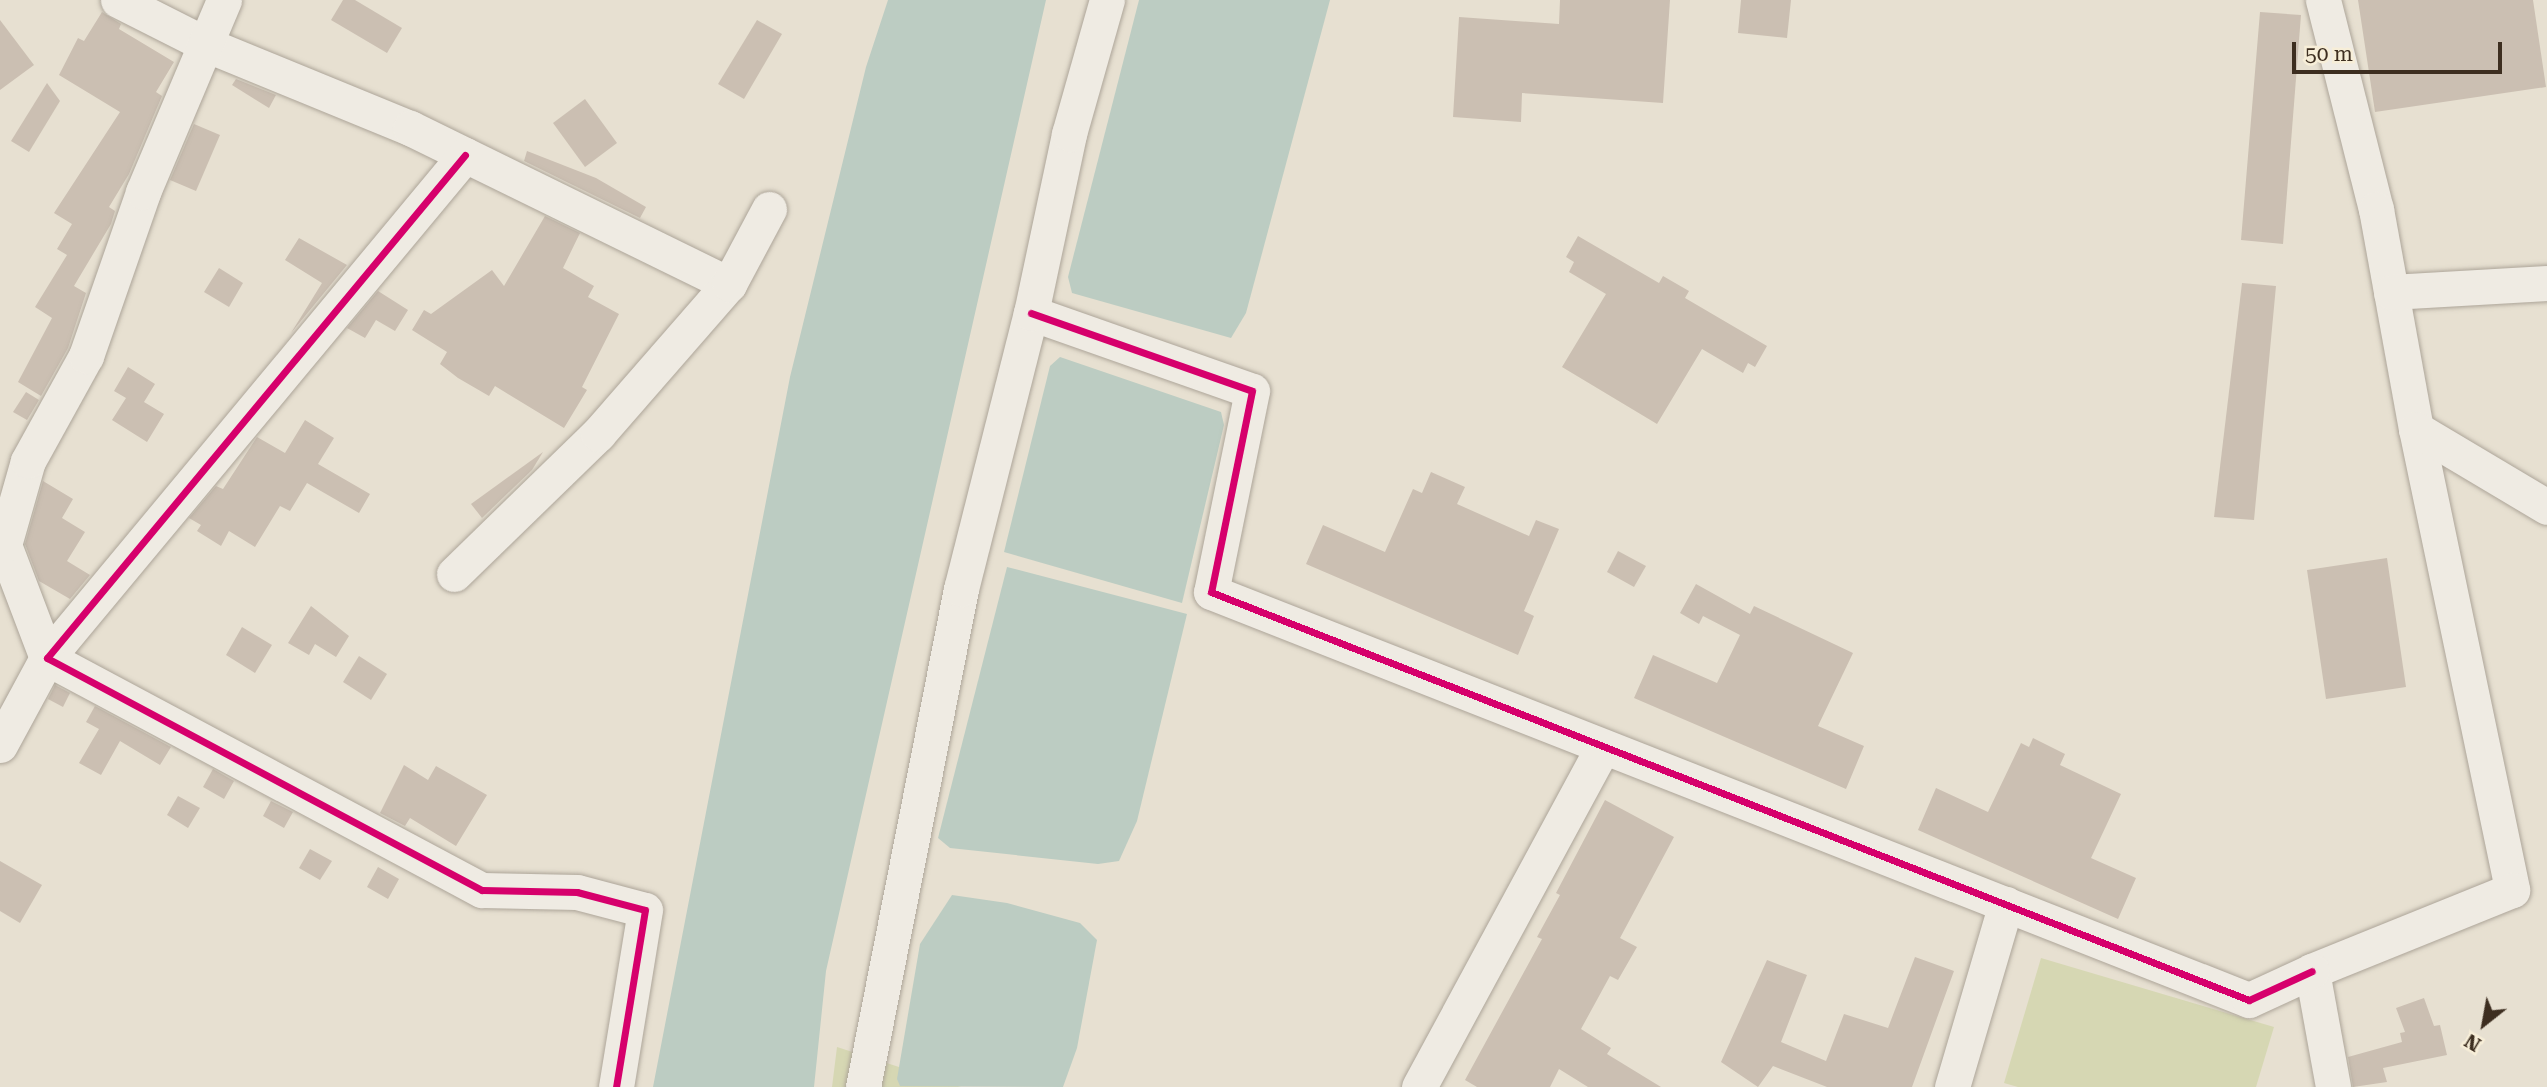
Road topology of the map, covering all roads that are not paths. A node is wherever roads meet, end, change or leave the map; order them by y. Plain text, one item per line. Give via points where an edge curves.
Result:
1 (118, 0) edge
2 (224, 0) edge
3 (1108, 0) edge
4 (2323, 0) edge
5 (205, 44) junction
6 (465, 155) junction
7 (769, 209) dead end
8 (2547, 284) edge
9 (729, 285) junction
10 (2391, 292) junction
11 (1031, 313) junction
12 (2416, 429) junction
13 (2547, 507) edge
14 (454, 574) dead end
15 (47, 658) junction
16 (0, 745) edge
17 (1603, 746) junction
18 (2006, 904) junction
19 (2312, 971) junction
20 (615, 1087) edge
21 (863, 1087) edge
22 (1419, 1087) edge
23 (1952, 1087) edge
24 (2333, 1087) edge

1 - 5 street
2 - 5 street
3 - 11 street via 1069,134
4 - 10 street via 2376,209
5 - 6 street
5 - 15 street via 143,192 86,356 28,461 4,545
6 - 9 street
6 - 15 street
7 - 9 street
8 - 10 street
9 - 14 street via 598,434
10 - 12 street
11 - 17 street via 1252,391 1211,592
11 - 21 street via 961,589
12 - 13 street
12 - 19 street via 2512,890
15 - 16 street
15 - 20 street via 482,890 577,892 645,910
17 - 18 street
17 - 22 street
18 - 19 street via 2249,1000
18 - 23 street
19 - 24 street

